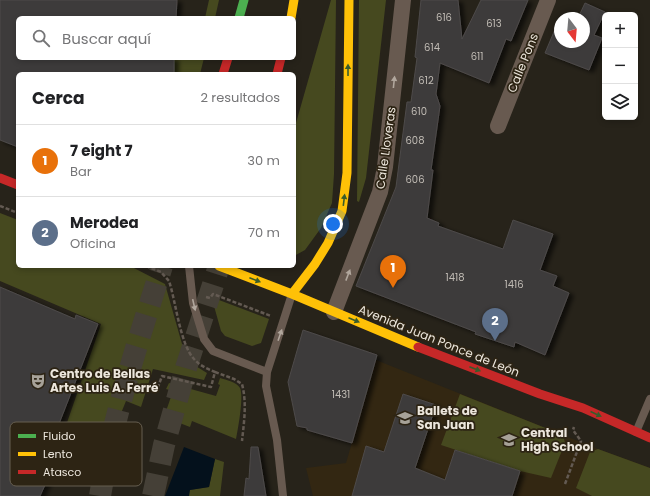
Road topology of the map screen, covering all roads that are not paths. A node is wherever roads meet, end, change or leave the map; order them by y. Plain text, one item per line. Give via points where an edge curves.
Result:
1 (244, 0) edge
2 (294, 0) edge
3 (349, 0) edge
4 (403, 0) edge
5 (548, 0) edge
6 (240, 16) edge
7 (291, 16) edge
8 (227, 60) edge
9 (280, 60) edge
10 (224, 72) edge
11 (278, 72) edge
12 (498, 126) dead end
13 (0, 178) edge
14 (16, 184) edge
15 (189, 268) edge
16 (224, 268) edge
17 (292, 294) junction
18 (334, 312) junction
19 (267, 372) junction
20 (650, 399) edge
21 (636, 432) junction
22 (650, 438) edge
23 (283, 496) edge

1 - 6 main road
2 - 7 main road
17 -> 3 main road via 328,243 342,211 347,173
18 -> 4 street, Calle Lloveras via 380,192
5 - 12 street, Calle Pons
8 - 10 main road
9 - 11 main road
13 - 14 main road
15 -> 19 lane via 193,303 204,339 214,351
16 -> 17 main road, Avenida Juan Ponce de León
17 - 18 main road, Avenida Juan Ponce de León
19 -> 17 lane
18 -> 21 main road, Avenida Juan Ponce de León via 540,394 583,408
19 - 23 lane via 266,386 277,440
20 - 21 lane
21 - 22 main road, Avenida Juan Ponce de León

